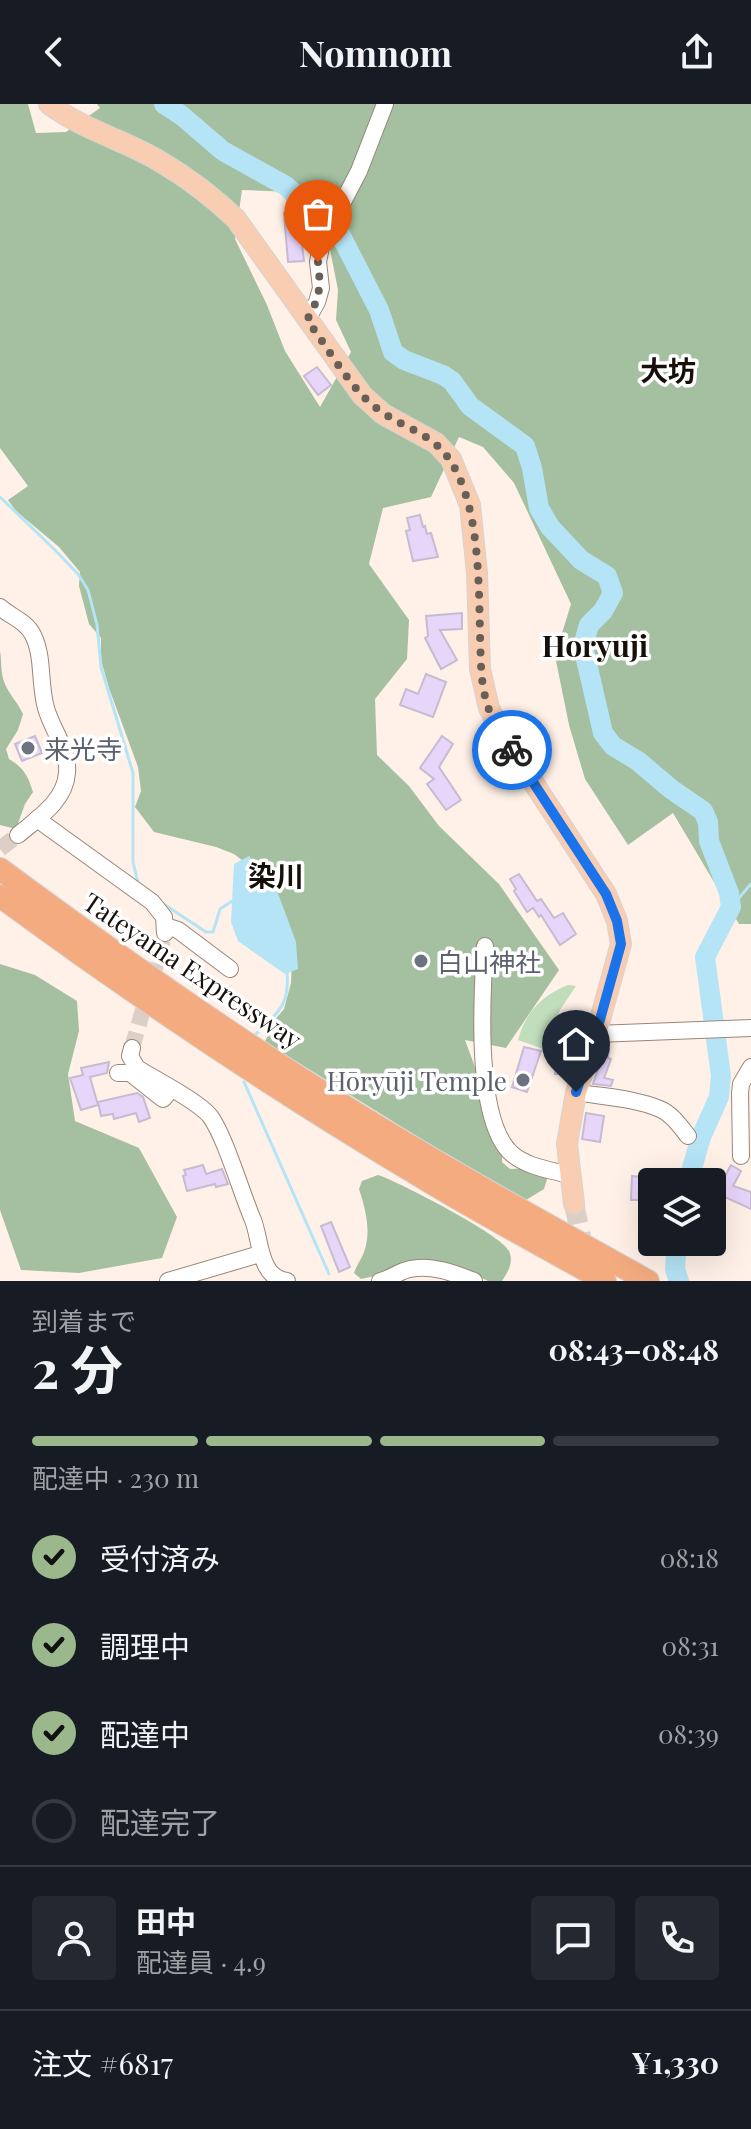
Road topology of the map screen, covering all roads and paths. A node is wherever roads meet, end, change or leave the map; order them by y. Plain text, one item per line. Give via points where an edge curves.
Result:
1 (49, 104) edge
2 (385, 104) edge
3 (307, 320) junction
4 (0, 607) edge
5 (37, 819) junction
6 (18, 835) tunnel mouth
7 (0, 869) edge
8 (0, 896) edge
9 (485, 946) dead end
10 (230, 969) dead end
11 (751, 1028) edge
12 (596, 1034) junction
13 (132, 1048) dead end
14 (751, 1067) edge
15 (118, 1073) dead end
16 (171, 1090) junction
17 (576, 1092) junction
18 (688, 1136) dead end
19 (741, 1156) dead end
20 (569, 1175) junction
21 (574, 1204) tunnel mouth
22 (260, 1254) junction
23 (168, 1281) edge
24 (287, 1281) edge
25 (380, 1281) edge
26 (386, 1281) edge
27 (474, 1281) edge
28 (605, 1281) edge
29 (648, 1281) edge

1 - 3 main road via 161,162 217,201 236,219
2 - 3 street via 359,171 322,242 321,288
3 - 12 main road via 362,395 383,414 436,443 461,482 470,505 480,669 489,708 606,894 617,921 621,944
4 - 5 street via 32,632 46,709 64,752 67,773 60,794
5 - 6 street
5 - 10 street via 152,902 164,917 165,930 178,930
7 - 29 highway, Tateyama Expressway via 279,1064 440,1164
8 - 28 highway, Tateyama Expressway via 336,1126
9 - 20 street via 482,1016 494,1129 515,1157
11 - 12 street
12 - 17 main road
13 - 16 street via 137,1068
14 - 19 street via 741,1084
15 - 16 street via 130,1073 163,1099
16 - 22 street via 209,1115 256,1228
17 - 18 street via 662,1110
17 - 20 main road via 567,1144
20 - 21 main road
22 - 23 street
22 - 24 street via 273,1275
25 - 26 street
26 - 27 street via 411,1268

